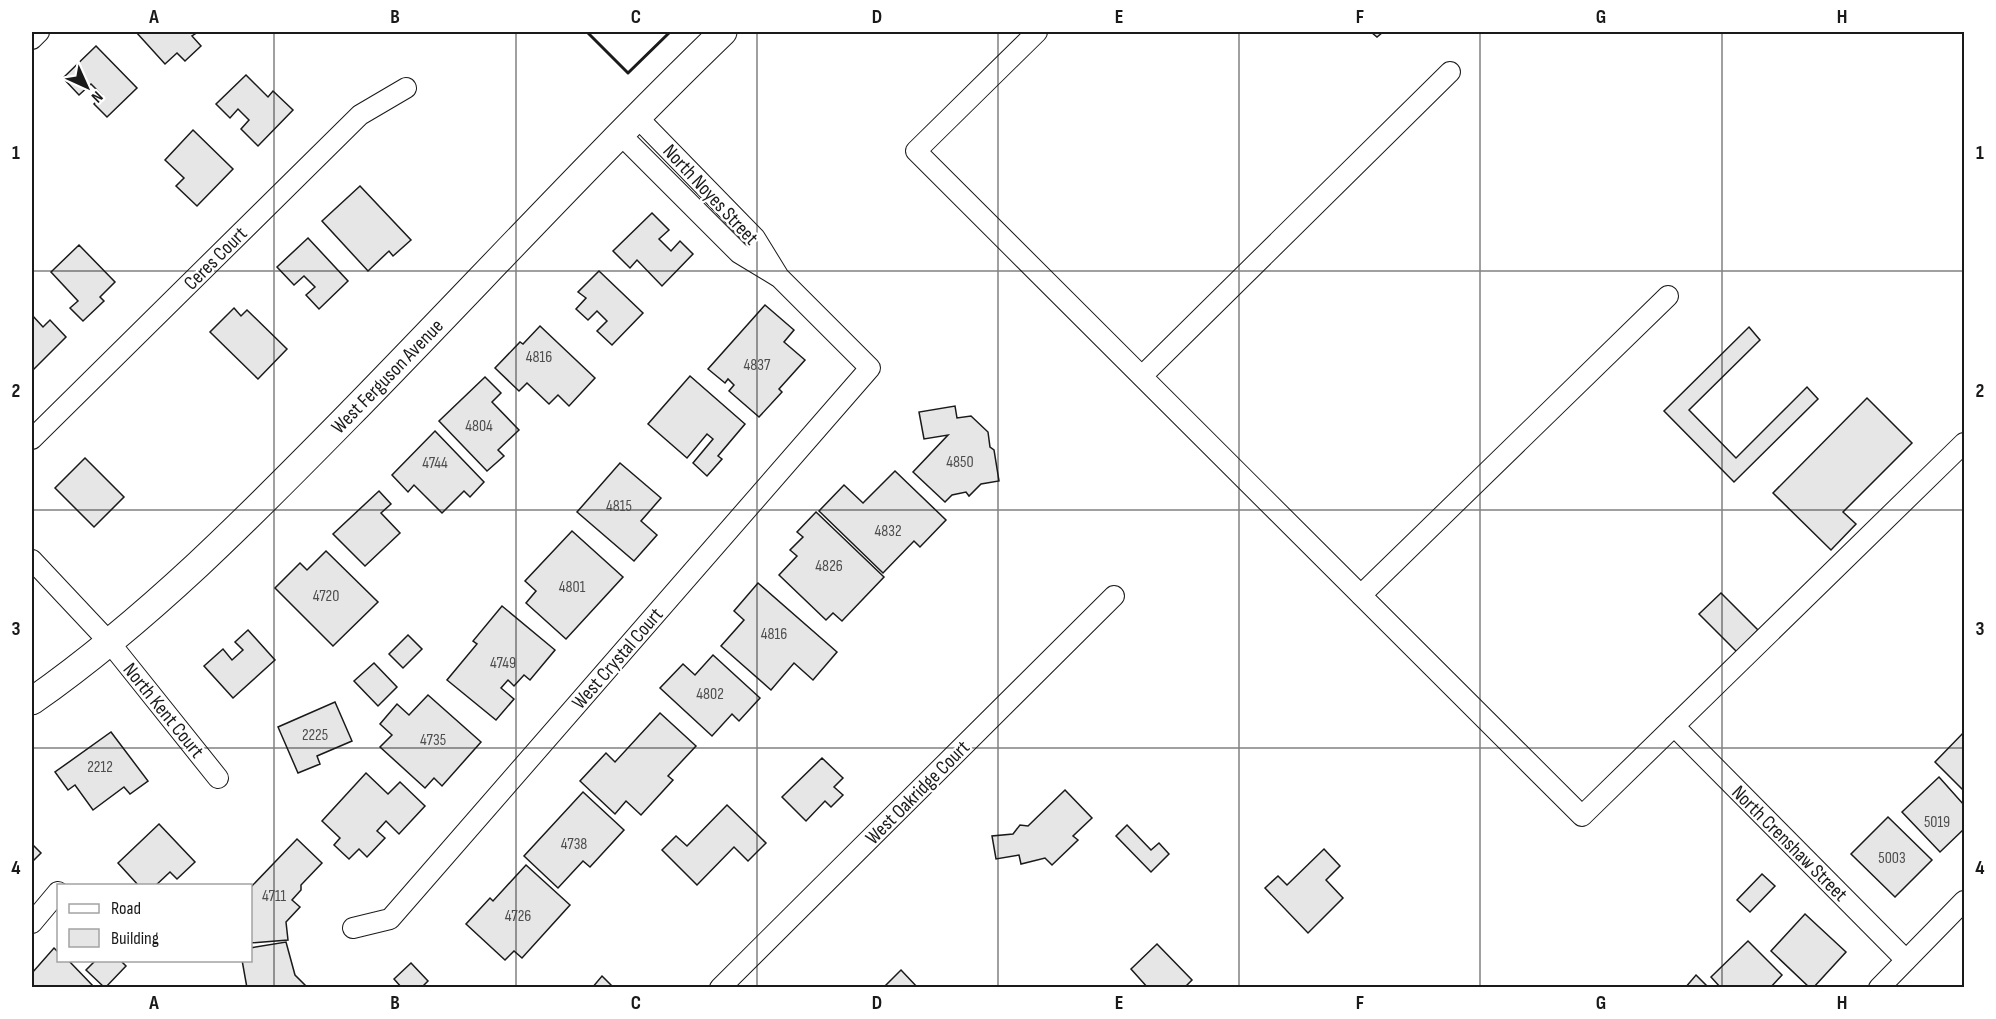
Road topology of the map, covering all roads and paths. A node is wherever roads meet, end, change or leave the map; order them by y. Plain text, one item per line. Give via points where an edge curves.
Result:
1 (39, 32) edge
2 (723, 32) edge
3 (1037, 32) edge
4 (32, 39) edge
5 (1450, 72) dead end
6 (406, 88) dead end
7 (628, 125) junction
8 (1668, 296) dead end
9 (870, 368) joint
10 (1142, 376) junction
11 (32, 439) edge
12 (1965, 443) edge
13 (32, 560) edge
14 (1114, 596) dead end
15 (1361, 596) junction
16 (110, 643) junction
17 (32, 701) edge
18 (1674, 726) junction
19 (218, 778) dead end
20 (57, 894) edge
21 (1965, 901) edge
22 (32, 923) edge
23 (353, 928) dead end
24 (1906, 960) junction
25 (720, 987) edge
26 (1879, 987) edge

1 - 4 street
2 - 7 street, West Ferguson Avenue
3 - 10 street via 916,152
5 - 10 street
6 - 11 street, Ceres Court via 360,115
7 - 9 street, North Noyes Street via 755,238 779,277
7 - 16 street, West Ferguson Avenue via 283,483
8 - 15 street
9 - 23 street, West Crystal Court via 390,919
10 - 15 street
12 - 18 street
13 - 16 street, North Kent Court
14 - 25 street, West Oakridge Court
15 - 18 street via 1582,816
16 - 17 street, West Ferguson Avenue
16 - 19 street, North Kent Court
18 - 24 street, North Crenshaw Street
20 - 22 street
21 - 24 street
24 - 26 street

